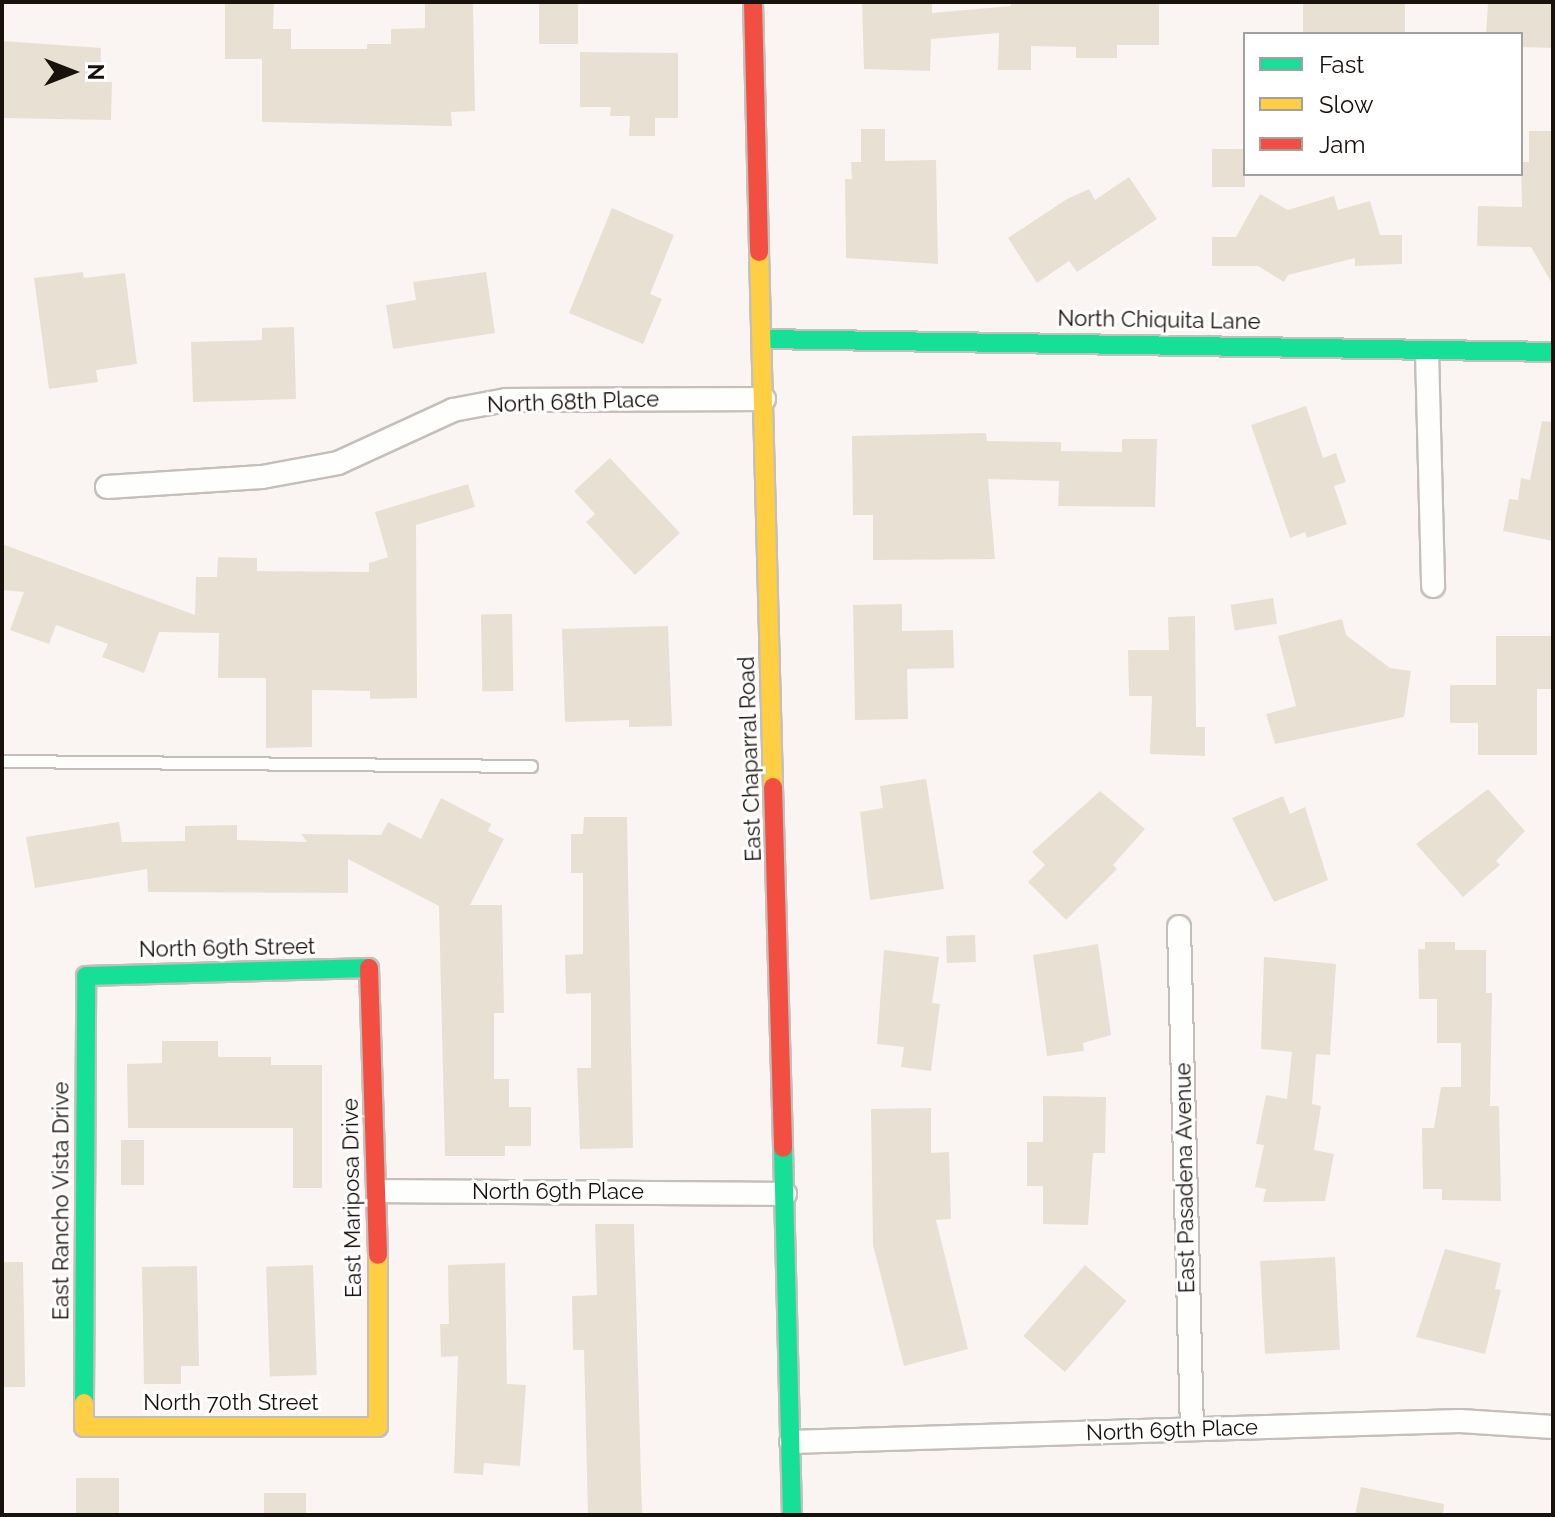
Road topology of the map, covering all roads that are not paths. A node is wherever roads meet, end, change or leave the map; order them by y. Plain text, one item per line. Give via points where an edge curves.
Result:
1 (753, 2) edge
2 (763, 339) junction
3 (1427, 352) junction
4 (1553, 352) edge
5 (764, 399) junction
6 (107, 487) dead end
7 (1433, 586) dead end
8 (2, 761) edge
9 (531, 766) dead end
10 (1179, 927) dead end
11 (369, 968) joint
12 (86, 976) joint
13 (378, 1191) junction
14 (785, 1194) junction
15 (84, 1427) joint
16 (378, 1427) joint
17 (1553, 1427) edge
18 (1192, 1429) junction
19 (791, 1442) junction
20 (792, 1515) edge

1 - 2 street, East Chaparral Road
2 - 3 street, North Chiquita Lane
2 - 5 street, East Chaparral Road
3 - 4 street, North Chiquita Lane
3 - 7 street
5 - 6 street, North 68th Place via 506,400 453,410 338,463 262,477
5 - 14 street, East Chaparral Road
8 - 9 lane
10 - 18 street, East Pasadena Avenue
11 - 12 street, North 69th Street
11 - 13 street, East Mariposa Drive
12 - 15 street, East Rancho Vista Drive
13 - 14 street, North 69th Place
13 - 16 street, East Mariposa Drive
14 - 19 street, East Chaparral Road
15 - 16 street, North 70th Street
17 - 18 street, North 69th Place via 1460,1421
18 - 19 street, North 69th Place
19 - 20 street, East Chaparral Road

